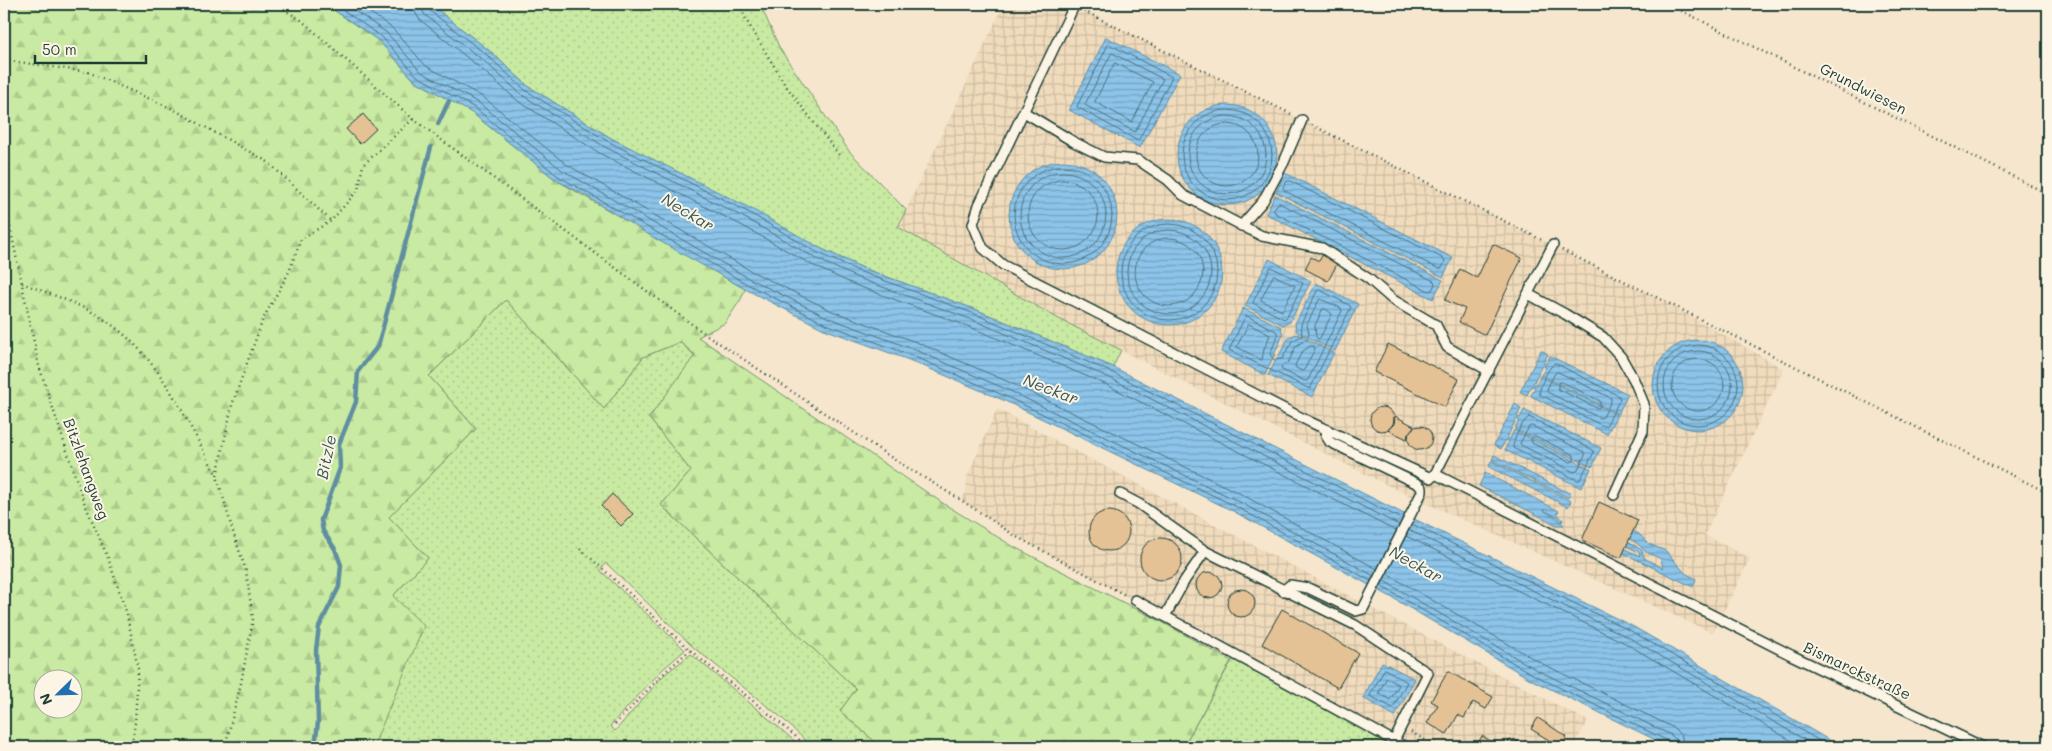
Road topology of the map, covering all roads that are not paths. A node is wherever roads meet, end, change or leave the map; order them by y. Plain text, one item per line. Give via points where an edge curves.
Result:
1 (1074, 6) dead end
2 (1024, 112) junction
3 (1302, 120) dead end
4 (1241, 226) junction
5 (1552, 245) dead end
6 (1528, 294) junction
7 (1489, 371) junction
8 (1327, 430) junction
9 (1435, 474) junction
10 (1120, 494) dead end
11 (1614, 496) dead end
12 (1205, 551) junction
13 (1283, 591) junction
14 (1135, 600) road end
15 (1165, 616) junction
16 (1394, 741) junction
17 (1405, 747) edge
18 (1982, 747) edge

1 - 2 lane
2 - 4 lane via 1104,157 1138,160 1168,180 1183,196
2 - 8 lane via 990,178 973,224 983,248 1003,265
3 - 4 lane via 1263,201
4 - 7 lane via 1262,236 1322,248 1369,279 1392,300 1436,325 1447,347
5 - 6 lane
6 - 7 lane
6 - 11 lane via 1603,337 1634,380 1644,404 1643,431
7 - 9 lane
8 - 9 lane, Bismarckstraße via 1431,478
8 - 13 lane via 1330,442 1418,484 1422,492 1363,609 1356,611 1308,588 1290,585
9 - 18 lane, Bismarckstraße via 1720,620
10 - 12 lane
12 - 13 lane
12 - 15 lane
13 - 16 lane via 1355,625 1428,673
14 - 15 lane
15 - 16 lane
16 - 17 lane

